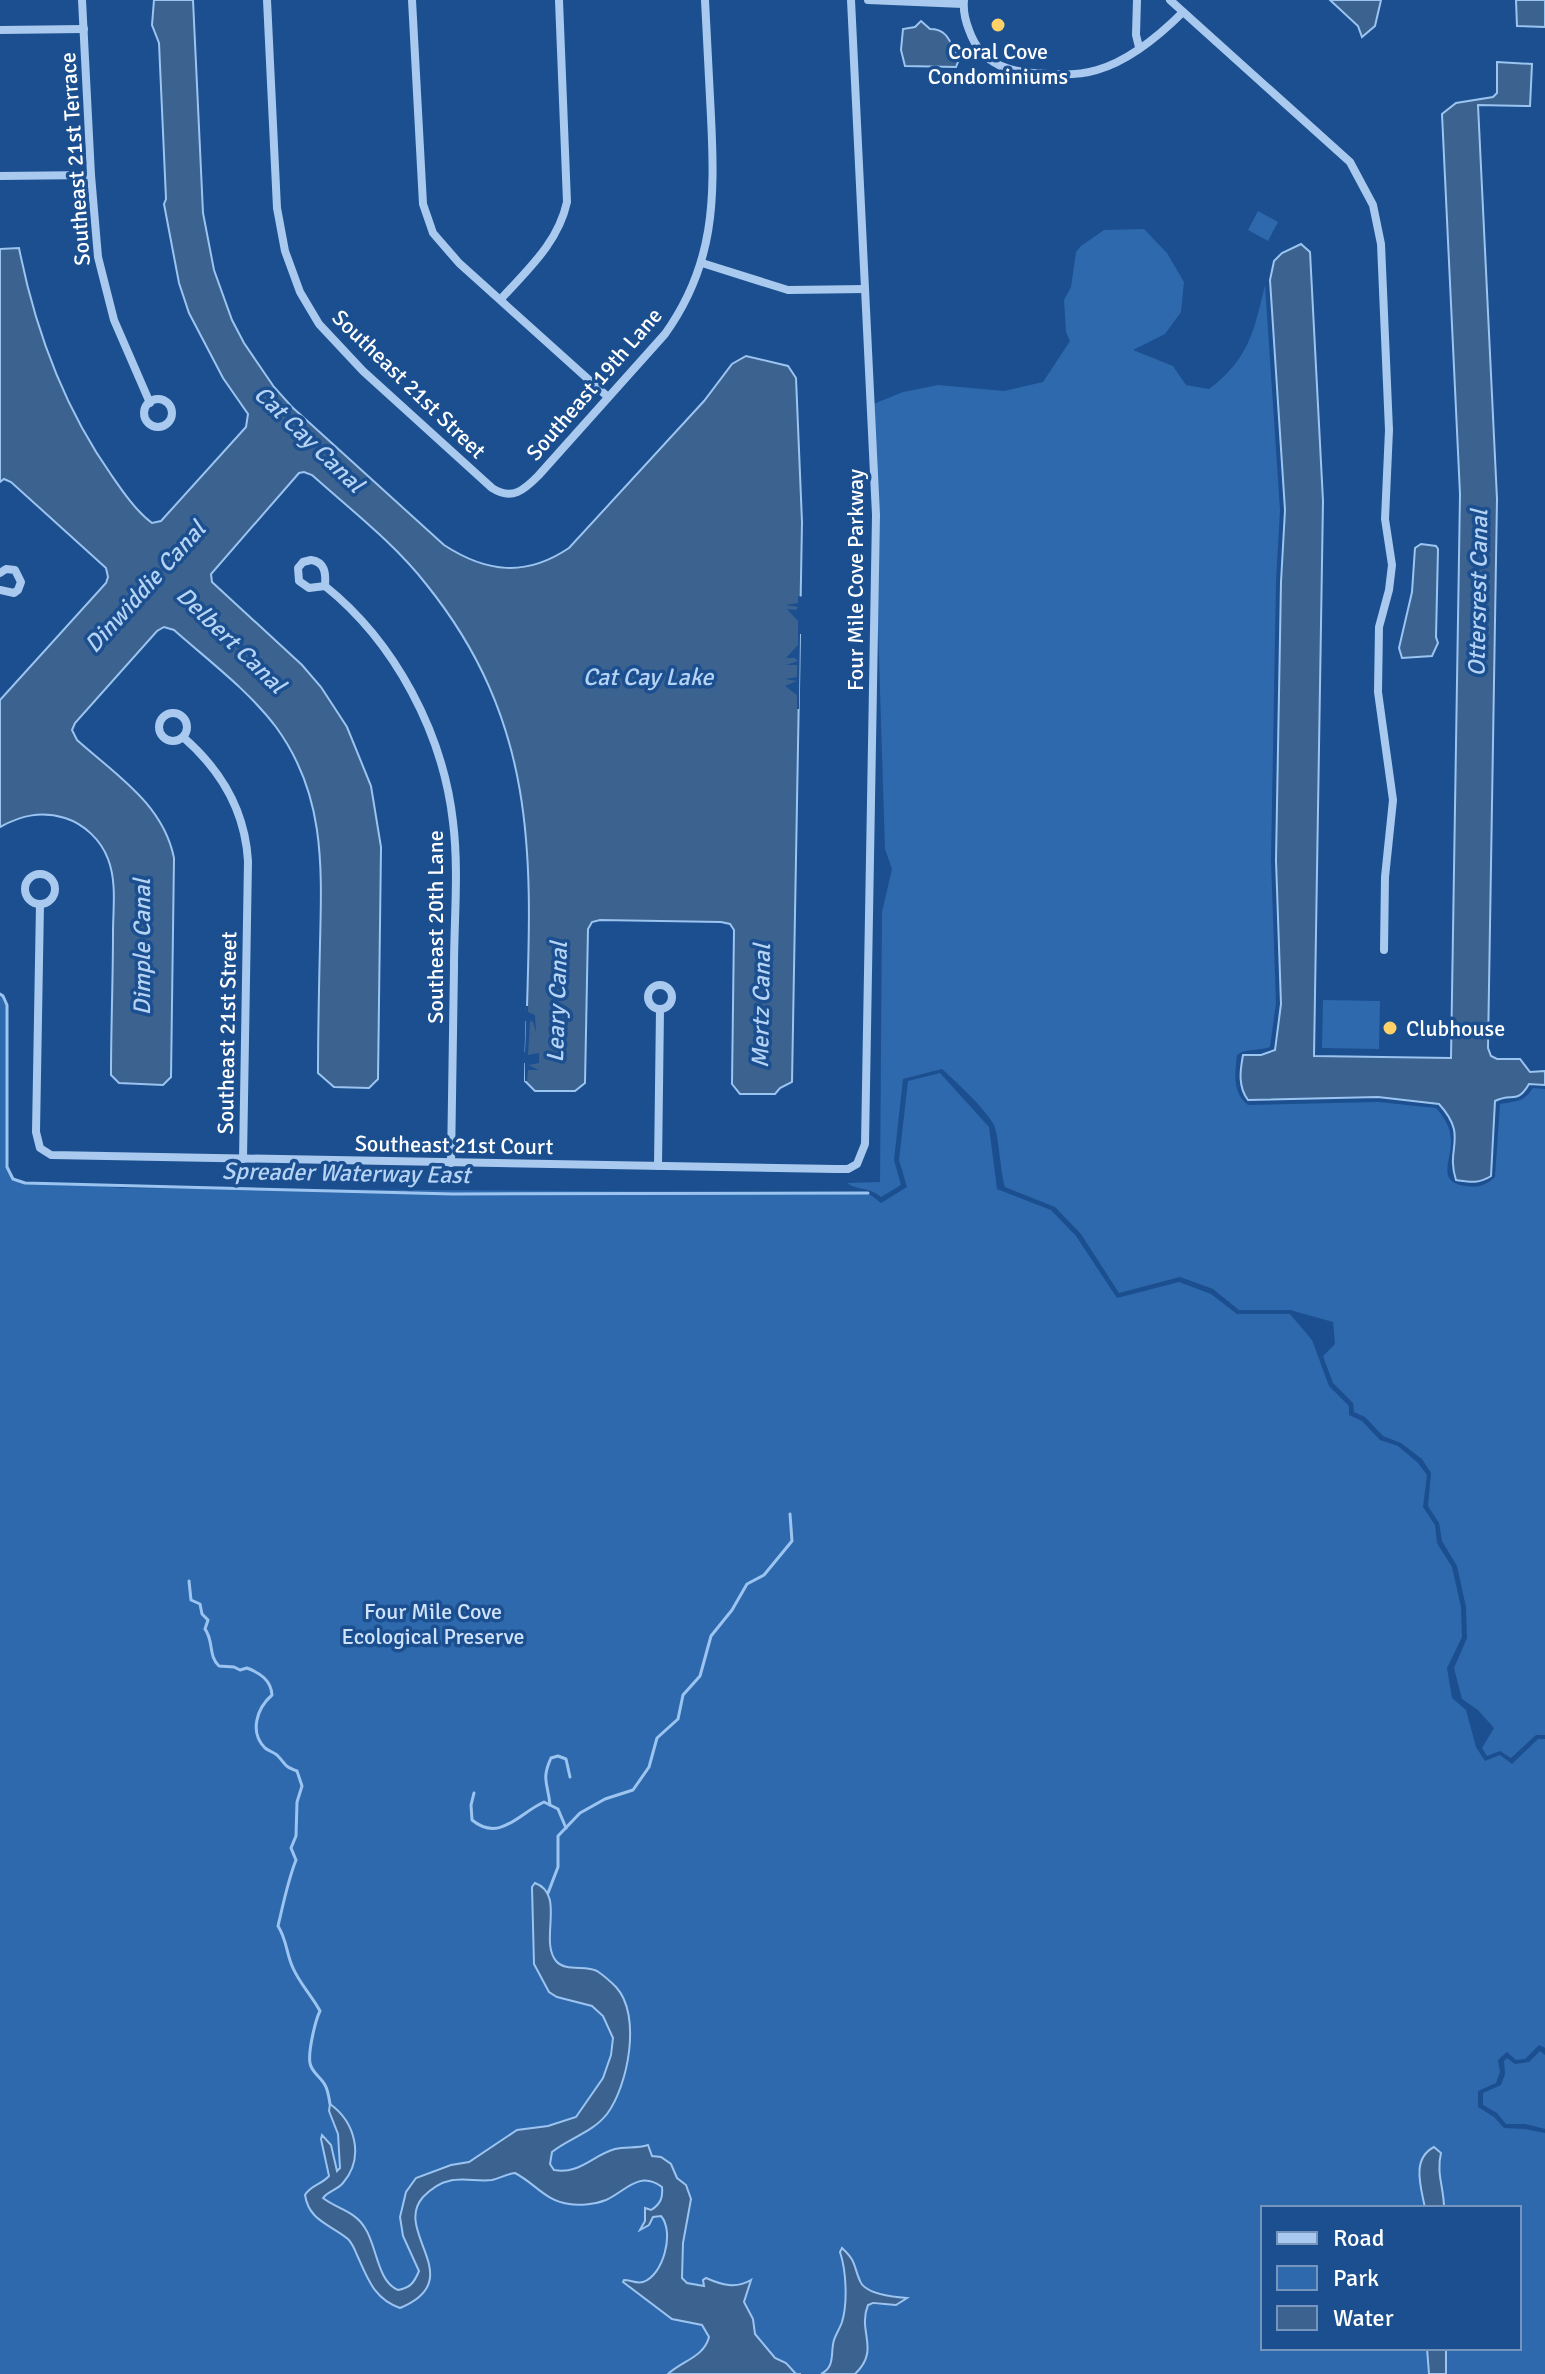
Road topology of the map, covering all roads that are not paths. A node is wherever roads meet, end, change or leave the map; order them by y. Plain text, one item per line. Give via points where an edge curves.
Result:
1 (82, 0) edge
2 (267, 0) edge
3 (412, 0) edge
4 (559, 0) edge
5 (705, 0) edge
6 (851, 0) edge
7 (868, 0) edge
8 (1137, 0) edge
9 (1170, 0) edge
10 (964, 2) edge
11 (1183, 12) junction
12 (84, 29) junction
13 (0, 30) edge
14 (1139, 47) junction
15 (91, 175) junction
16 (0, 176) edge
17 (702, 263) junction
18 (865, 289) junction
19 (501, 299) junction
20 (608, 397) junction
21 (150, 403) dead end
22 (510, 495) joint
23 (0, 573) edge
24 (325, 586) dead end
25 (0, 591) edge
26 (183, 737) dead end
27 (40, 904) dead end
28 (1384, 950) dead end
29 (660, 1009) dead end
30 (243, 1159) junction
31 (860, 1160) joint
32 (451, 1163) junction
33 (658, 1166) junction

1 - 12 street, Southeast 21st Terrace
2 - 22 street, Southeast 21st Street via 279,223 306,304 368,375 492,488
3 - 19 street via 429,225 441,244
4 - 19 street via 567,202 549,246
5 - 17 street, Southeast 19th Lane via 713,179
6 - 18 street, Four Mile Cove Parkway
7 - 10 street
8 - 14 street
9 - 11 street
10 - 14 street via 976,46 1008,71 1085,73 1110,66
11 - 14 street
11 - 28 street via 1350,162 1367,188 1378,222 1389,430 1385,519 1392,565 1380,622 1378,669 1393,800
12 - 13 street
12 - 15 street, Southeast 21st Terrace
15 - 16 street
15 - 21 street, Southeast 21st Terrace via 106,295
17 - 18 street via 788,290
17 - 20 street, Southeast 19th Lane via 676,319
18 - 31 street, Four Mile Cove Parkway via 876,517 865,1144
19 - 20 street
20 - 22 street, Southeast 19th Lane via 532,483
23 - 25 street via 15,570 21,582 14,593
24 - 32 street, Southeast 20th Lane via 367,627 406,682 433,739 447,788 455,862
26 - 30 street, Southeast 21st Street via 226,785 246,839
27 - 30 street, Southeast 21st Court via 40,1148 60,1156
29 - 33 street
30 - 32 street, Southeast 21st Court
31 - 33 street, Southeast 21st Court via 842,1169
32 - 33 street, Southeast 21st Court

